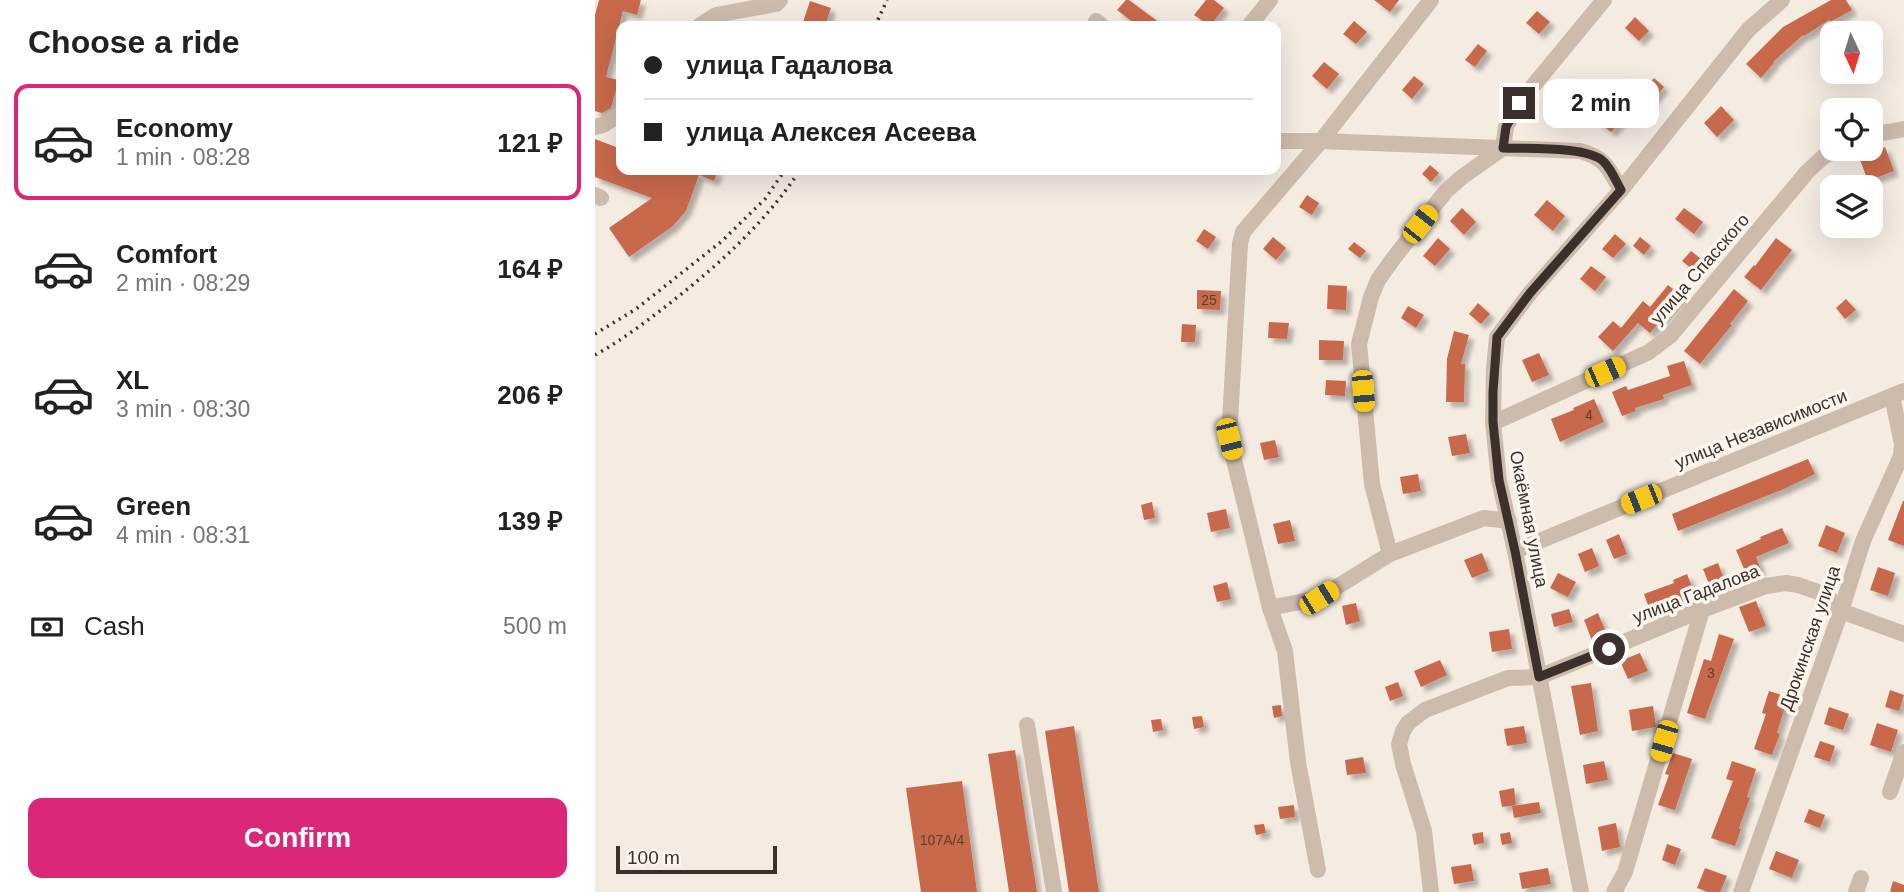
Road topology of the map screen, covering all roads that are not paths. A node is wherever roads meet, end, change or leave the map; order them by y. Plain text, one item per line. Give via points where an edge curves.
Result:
1 (780, 0) edge
2 (1270, 0) edge
3 (1431, 0) edge
4 (1604, 0) edge
5 (1782, 0) edge
6 (707, 21) edge
7 (1253, 21) edge
8 (616, 117) edge
9 (595, 127) edge
10 (1904, 129) edge
11 (1883, 133) edge
12 (1281, 141) edge
13 (1321, 141) junction
14 (1503, 148) junction
15 (1820, 160) edge
16 (1621, 190) junction
17 (1898, 393) edge
18 (1493, 422) junction
19 (1509, 521) junction
20 (1515, 551) junction
21 (1390, 554) junction
22 (1270, 608) junction
23 (1702, 610) junction
24 (1841, 611) junction
25 (1904, 634) edge
26 (1539, 677) junction
27 (1027, 725) dead end
28 (1904, 752) edge
29 (1890, 792) dead end
30 (1318, 870) dead end
31 (1054, 892) edge
32 (1431, 892) edge
33 (1581, 892) edge
34 (1614, 892) edge
35 (1741, 892) edge

1 - 6 street
2 - 7 street
3 - 13 street
4 - 14 street via 1519,103 1506,127
5 - 16 street, Окаёмная улица via 1748,30
8 - 9 street
10 - 11 street
12 - 13 street
13 - 14 street
13 - 22 street via 1243,232 1240,244 1229,439
14 - 16 street via 1594,155 1605,162
14 - 21 street via 1446,191 1378,280 1371,297 1359,344 1372,484
15 - 18 street, улица Спасского via 1670,336 1649,352
16 - 18 street, Окаёмная улица via 1497,337
17 - 20 street, улица Независимости
17 - 24 street, Дрокинская улица via 1901,456 1863,541
18 - 19 street, Окаёмная улица
19 - 20 street, Окаёмная улица
19 - 21 street via 1484,518
20 - 26 street, Окаёмная улица
21 - 22 street via 1319,598
22 - 30 street via 1285,650 1298,762
23 - 24 street, улица Гадалова via 1786,583 1830,598
23 - 26 street, улица Гадалова
23 - 34 street via 1625,872
24 - 25 street, улица Гадалова
24 - 35 street, Дрокинская улица
26 - 32 street, улица Гадалова via 1509,678 1425,710 1403,731 1399,744 1424,831
26 - 33 street, Окаёмная улица
27 - 31 street
28 - 29 street

